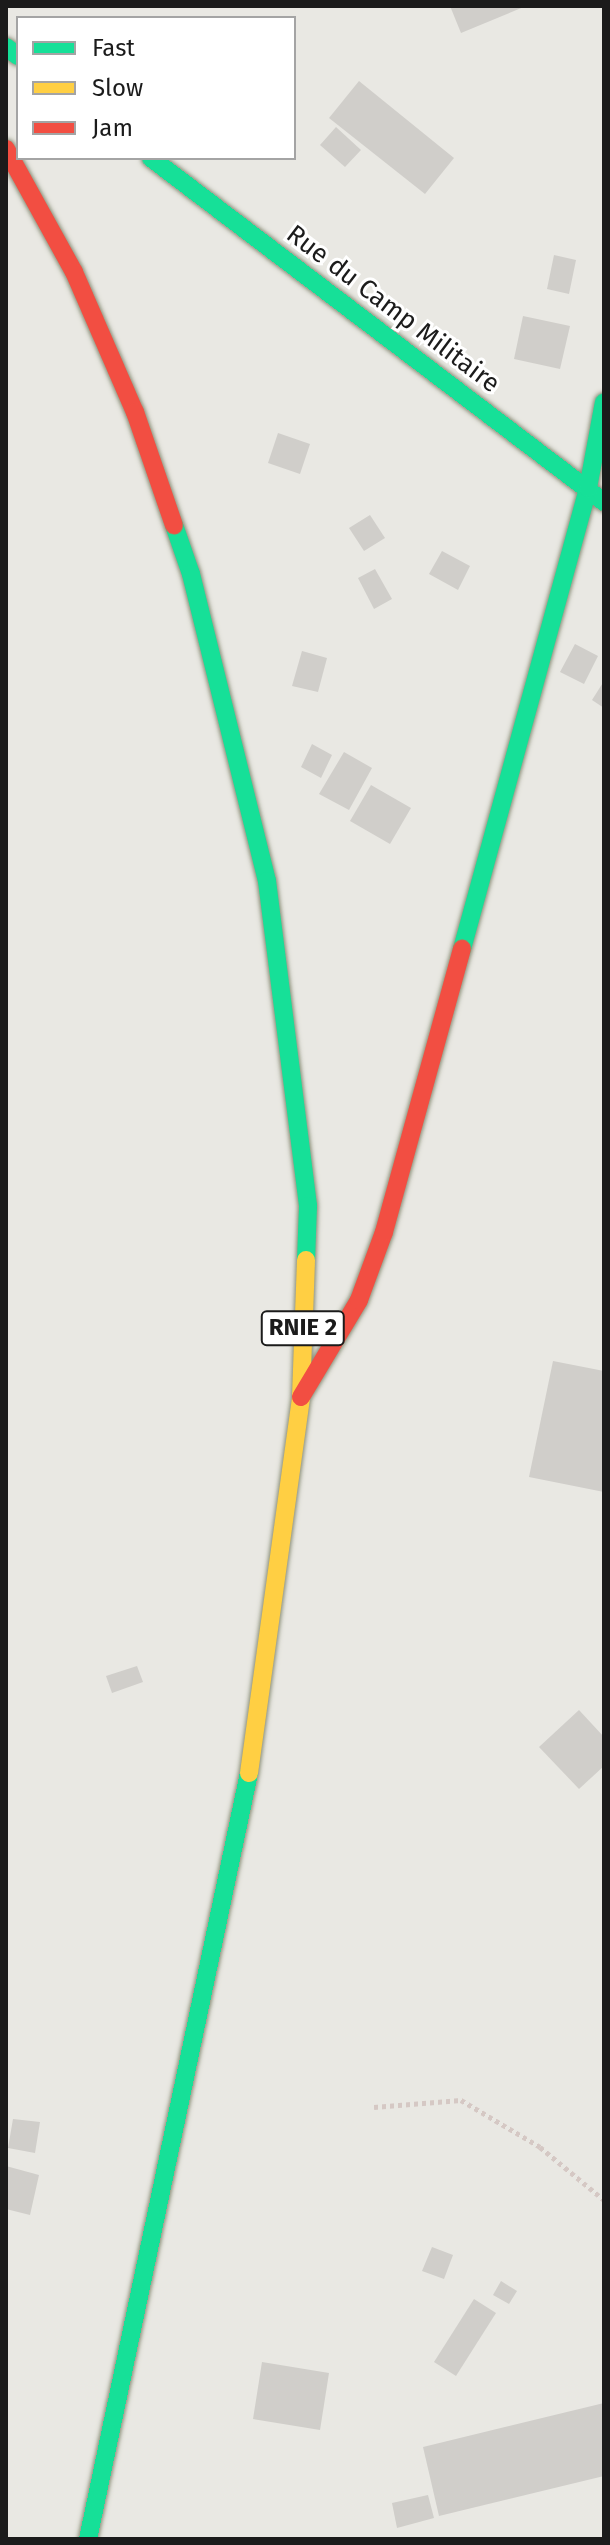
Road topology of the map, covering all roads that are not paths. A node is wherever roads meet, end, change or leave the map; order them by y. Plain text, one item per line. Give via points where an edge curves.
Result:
1 (6, 149) edge
2 (154, 160) edge
3 (604, 402) edge
4 (588, 488) junction
5 (604, 502) edge
6 (301, 1397) junction
7 (88, 2539) edge

1 - 6 main road, RNIE 2 via 74,272 135,412 191,574 235,740 267,881 308,1206
2 - 4 main road, Rue du Camp Militaire
3 - 4 main road
4 - 5 main road, Rue du Camp Militaire
4 - 6 main road via 384,1232 359,1300
6 - 7 main road, RNIE 2 via 257,1737

